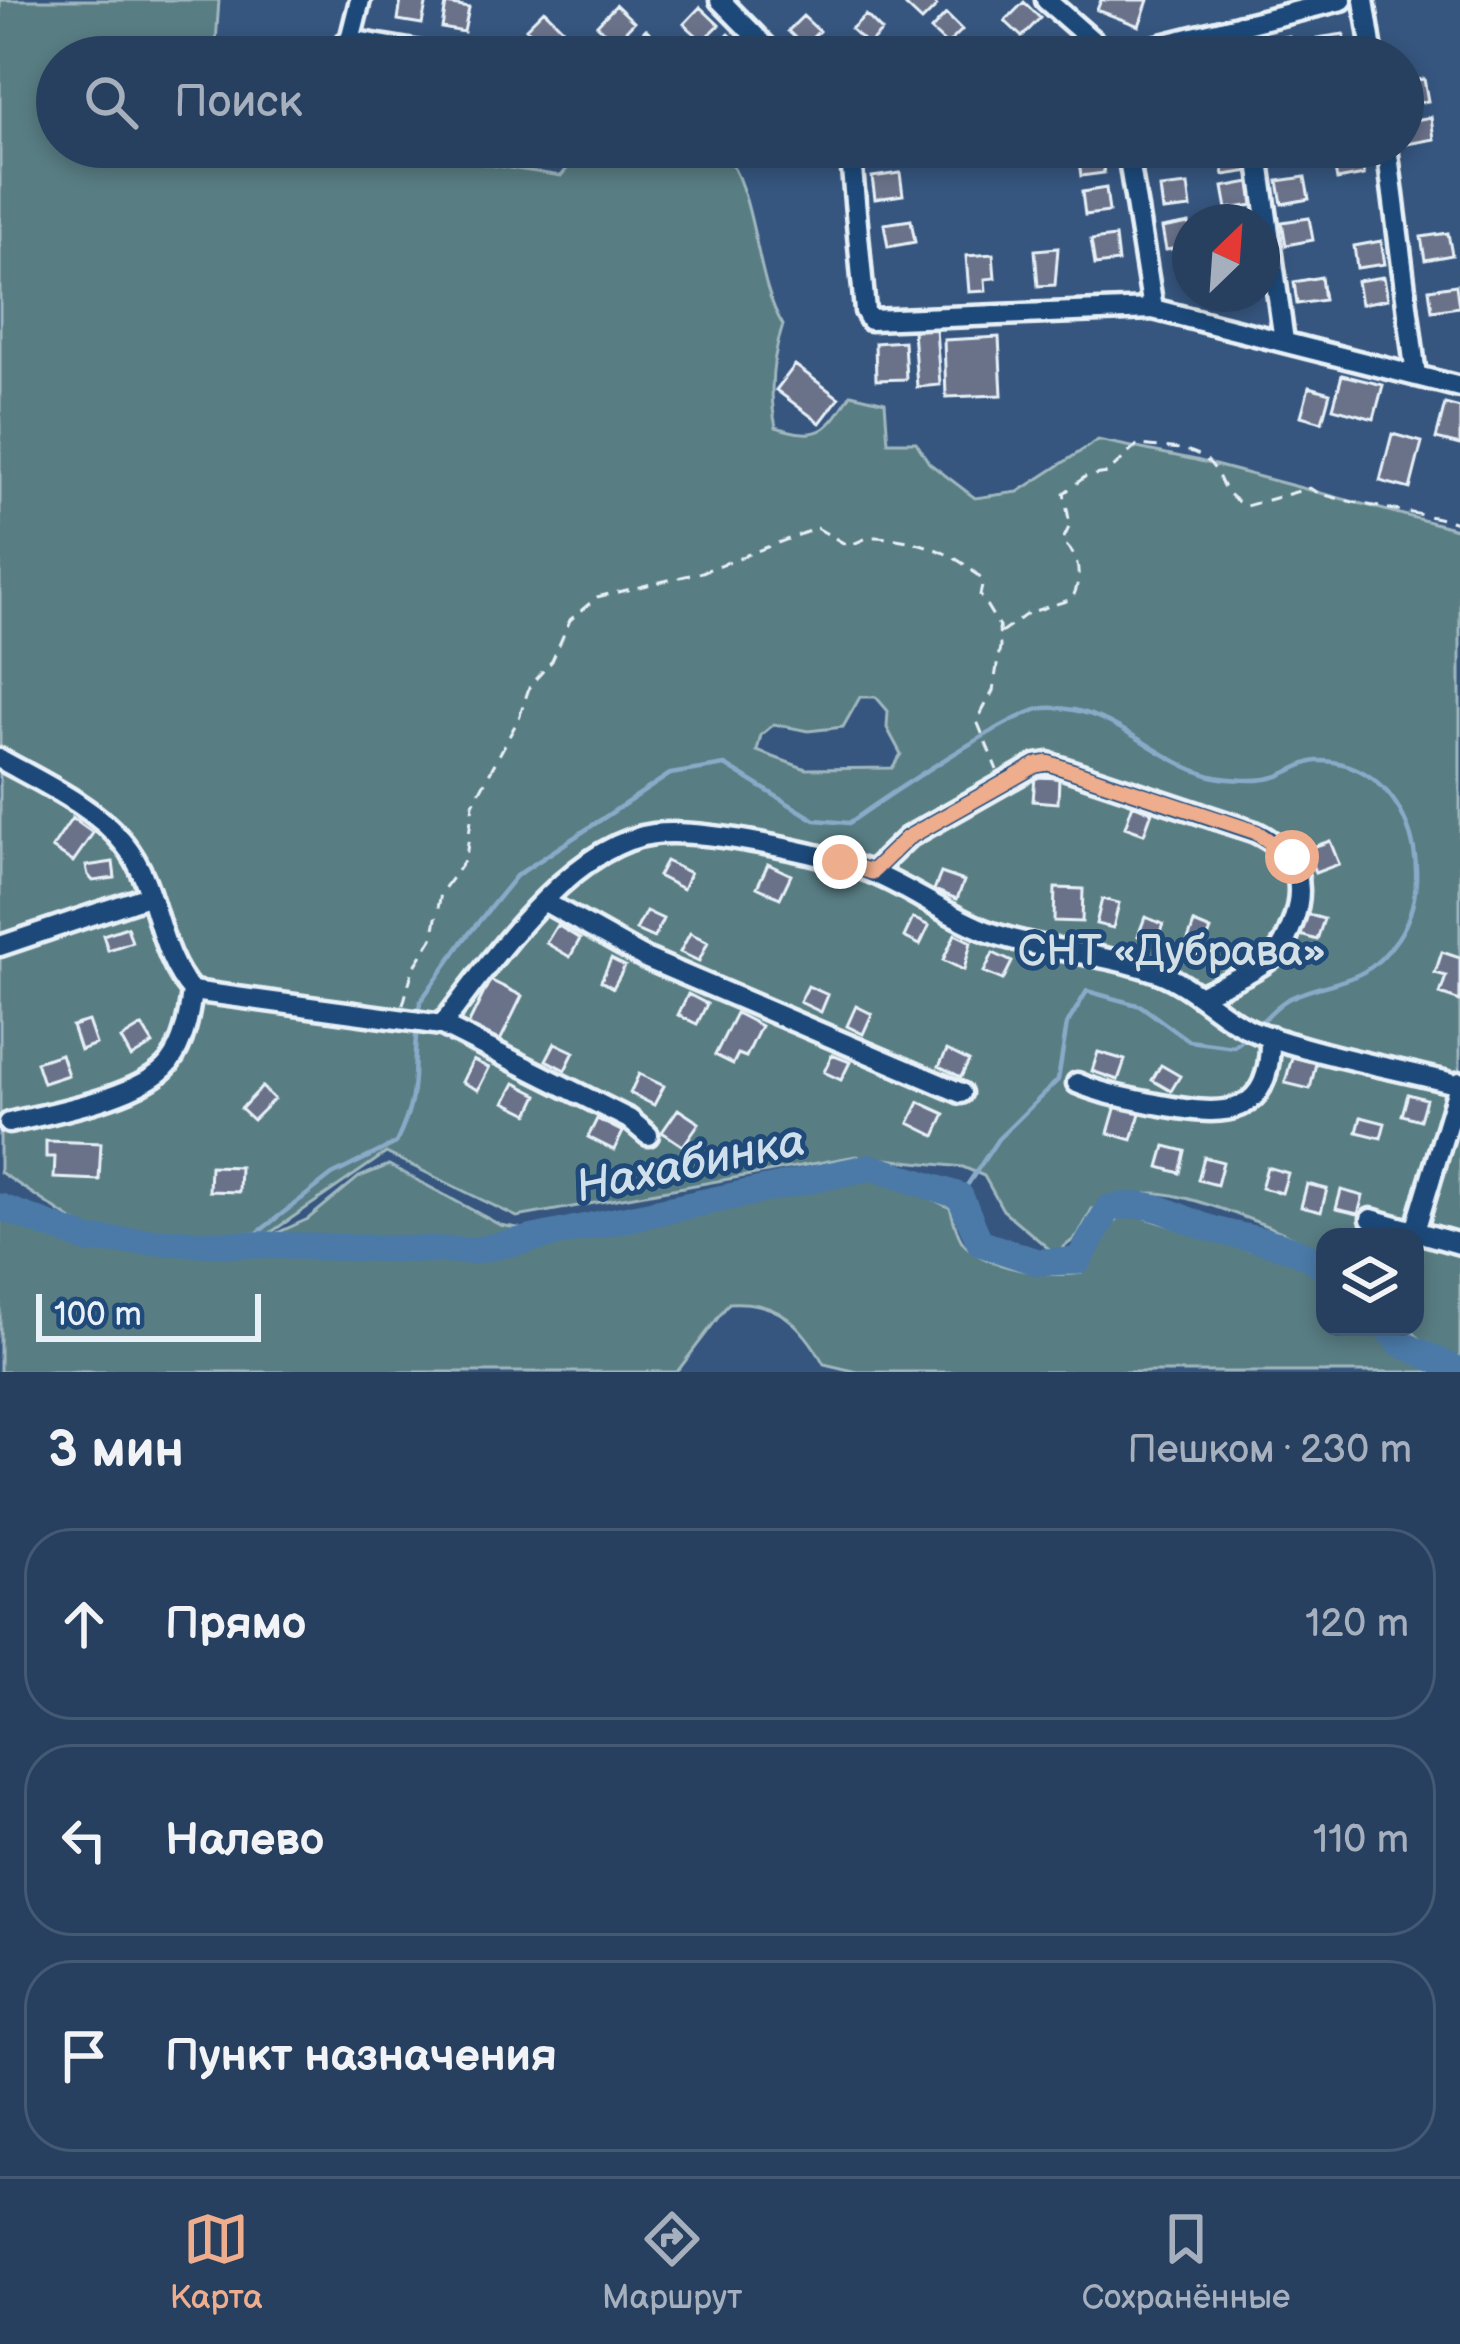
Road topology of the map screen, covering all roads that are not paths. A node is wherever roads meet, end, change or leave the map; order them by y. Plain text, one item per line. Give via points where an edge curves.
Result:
1 (360, 0) edge
2 (720, 0) edge
3 (1046, 0) edge
4 (1342, 0) edge
5 (1364, 0) edge
6 (1240, 25) junction
7 (351, 36) edge
8 (755, 36) edge
9 (1088, 36) edge
10 (1196, 36) edge
11 (1242, 36) edge
12 (1370, 36) edge
13 (852, 168) edge
14 (1130, 168) edge
15 (1260, 168) edge
16 (1390, 168) edge
17 (1153, 309) junction
18 (1284, 341) junction
19 (1416, 376) junction
20 (1460, 387) edge
21 (0, 759) edge
22 (872, 872) junction
23 (148, 896) junction
24 (545, 902) junction
25 (0, 946) edge
26 (192, 991) junction
27 (1201, 995) junction
28 (435, 1023) junction
29 (1264, 1035) junction
30 (1077, 1083) dead end
31 (1460, 1084) edge
32 (961, 1093) dead end
33 (9, 1124) dead end
34 (648, 1135) dead end
35 (1371, 1219) dead end
36 (1404, 1228) edge
37 (1416, 1228) edge
38 (1424, 1234) edge
39 (1460, 1244) edge

1 - 7 street
2 - 8 street
3 - 9 street
4 - 6 street
5 - 12 street
6 - 10 street
6 - 11 street
13 - 17 street via 870,320
14 - 17 street
15 - 18 street
16 - 19 street
17 - 18 street
18 - 19 street
19 - 20 street
21 - 23 street via 127,846
22 - 24 street via 742,842 653,834 616,848
22 - 27 street via 994,934 1160,973
22 - 27 street via 907,838 1048,763 1256,832 1278,843 1298,872 1295,918 1277,954
23 - 25 street
23 - 26 street via 176,973
24 - 28 street
24 - 32 street via 645,958
26 - 28 street
26 - 33 street via 178,1047 152,1077
27 - 29 street
28 - 34 street
29 - 30 street via 1271,1067 1234,1113 1107,1096
29 - 31 street
31 - 37 street
35 - 36 street
38 - 39 street

